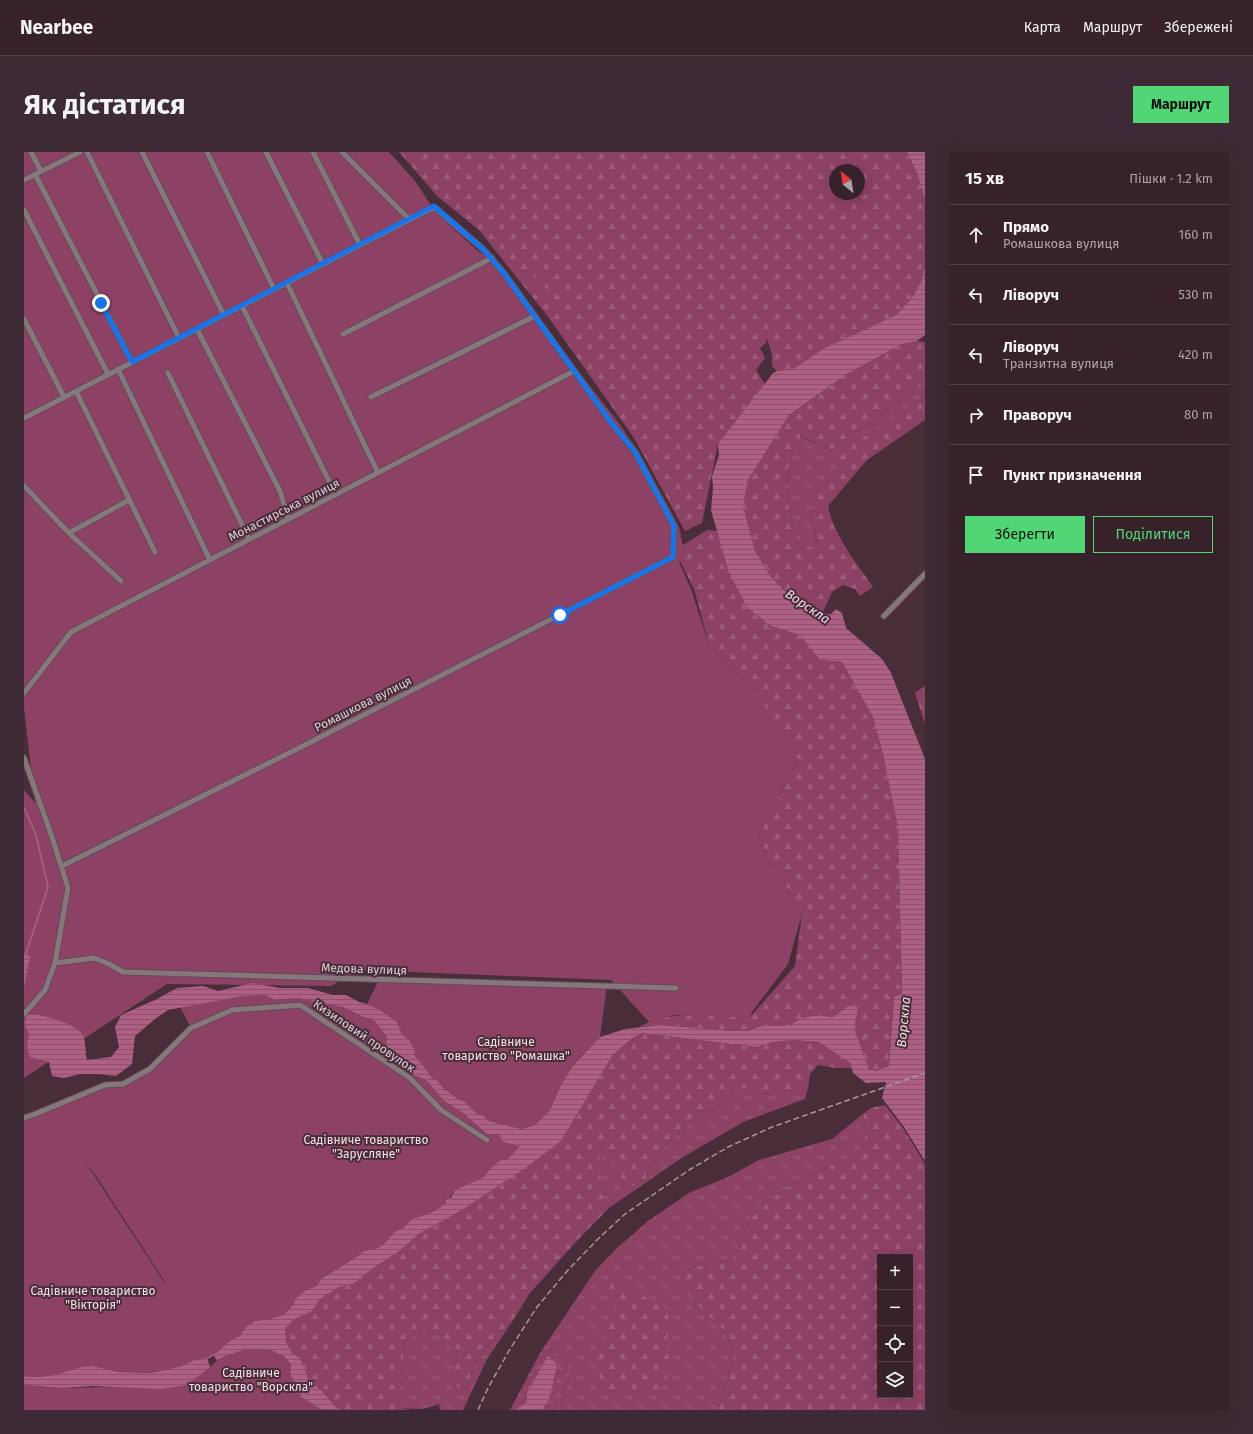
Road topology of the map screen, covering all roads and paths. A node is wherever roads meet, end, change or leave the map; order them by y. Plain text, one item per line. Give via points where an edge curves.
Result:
1 (31, 152) edge
2 (80, 152) edge
3 (87, 152) edge
4 (142, 152) edge
5 (207, 152) edge
6 (266, 152) edge
7 (313, 152) edge
8 (342, 152) edge
9 (41, 171) junction
10 (35, 174) junction
11 (24, 180) edge
12 (24, 210) edge
13 (410, 220) junction
14 (360, 245) junction
15 (492, 258) junction
16 (323, 264) junction
17 (287, 283) junction
18 (274, 289) junction
19 (242, 306) junction
20 (224, 315) junction
21 (535, 316) junction
22 (24, 319) edge
23 (197, 329) junction
24 (343, 334) dead end
25 (179, 338) junction
26 (132, 362) junction
27 (118, 369) junction
28 (574, 371) junction
29 (168, 373) dead end
30 (108, 374) junction
31 (76, 391) junction
32 (64, 397) junction
33 (371, 397) dead end
34 (24, 418) edge
35 (378, 473) junction
36 (24, 486) edge
37 (336, 495) junction
38 (129, 500) junction
39 (288, 520) junction
40 (69, 533) junction
41 (249, 539) junction
42 (155, 552) dead end
43 (210, 560) junction
44 (925, 574) edge
45 (121, 582) dead end
46 (884, 616) dead end
47 (24, 693) edge
48 (24, 758) edge
49 (62, 866) junction
50 (55, 963) junction
51 (676, 988) dead end
52 (24, 1014) edge
53 (24, 1118) edge
54 (487, 1140) dead end

1 - 9 street
2 - 9 street
3 - 25 street
4 - 20 street
5 - 18 street
6 - 16 street
7 - 14 street
8 - 13 street
9 - 10 street
10 - 11 street
10 - 26 street
12 - 30 street
13 - 14 street
13 - 15 street via 434,206
14 - 16 street
15 - 21 street
15 - 24 street
16 - 17 street
17 - 18 street
17 - 35 street
18 - 19 street
19 - 20 street
19 - 37 street
20 - 23 street
21 - 28 street
21 - 33 street
22 - 32 street
23 - 25 street
23 - 39 street via 280,491
25 - 26 street
26 - 27 street
27 - 30 street
27 - 43 street
28 - 35 street, Монастирська вулиця
28 - 49 street, Ромашкова вулиця via 635,452 674,526 673,557
29 - 41 street
30 - 31 street
31 - 32 street
31 - 38 street
32 - 34 street
35 - 37 street, Монастирська вулиця
36 - 40 street
37 - 39 street, Монастирська вулиця
38 - 40 street
38 - 42 street
39 - 41 street, Монастирська вулиця
40 - 45 street
41 - 43 street, Монастирська вулиця
43 - 47 street, Монастирська вулиця via 71,632
44 - 46 street
48 - 49 street
49 - 50 street via 68,888
50 - 51 street, Медова вулиця via 94,958 123,972
50 - 52 street via 45,990
53 - 54 street, Кизиловий провулок via 104,1086 123,1084 150,1069 191,1028 232,1010 300,1005 410,1078 441,1110

